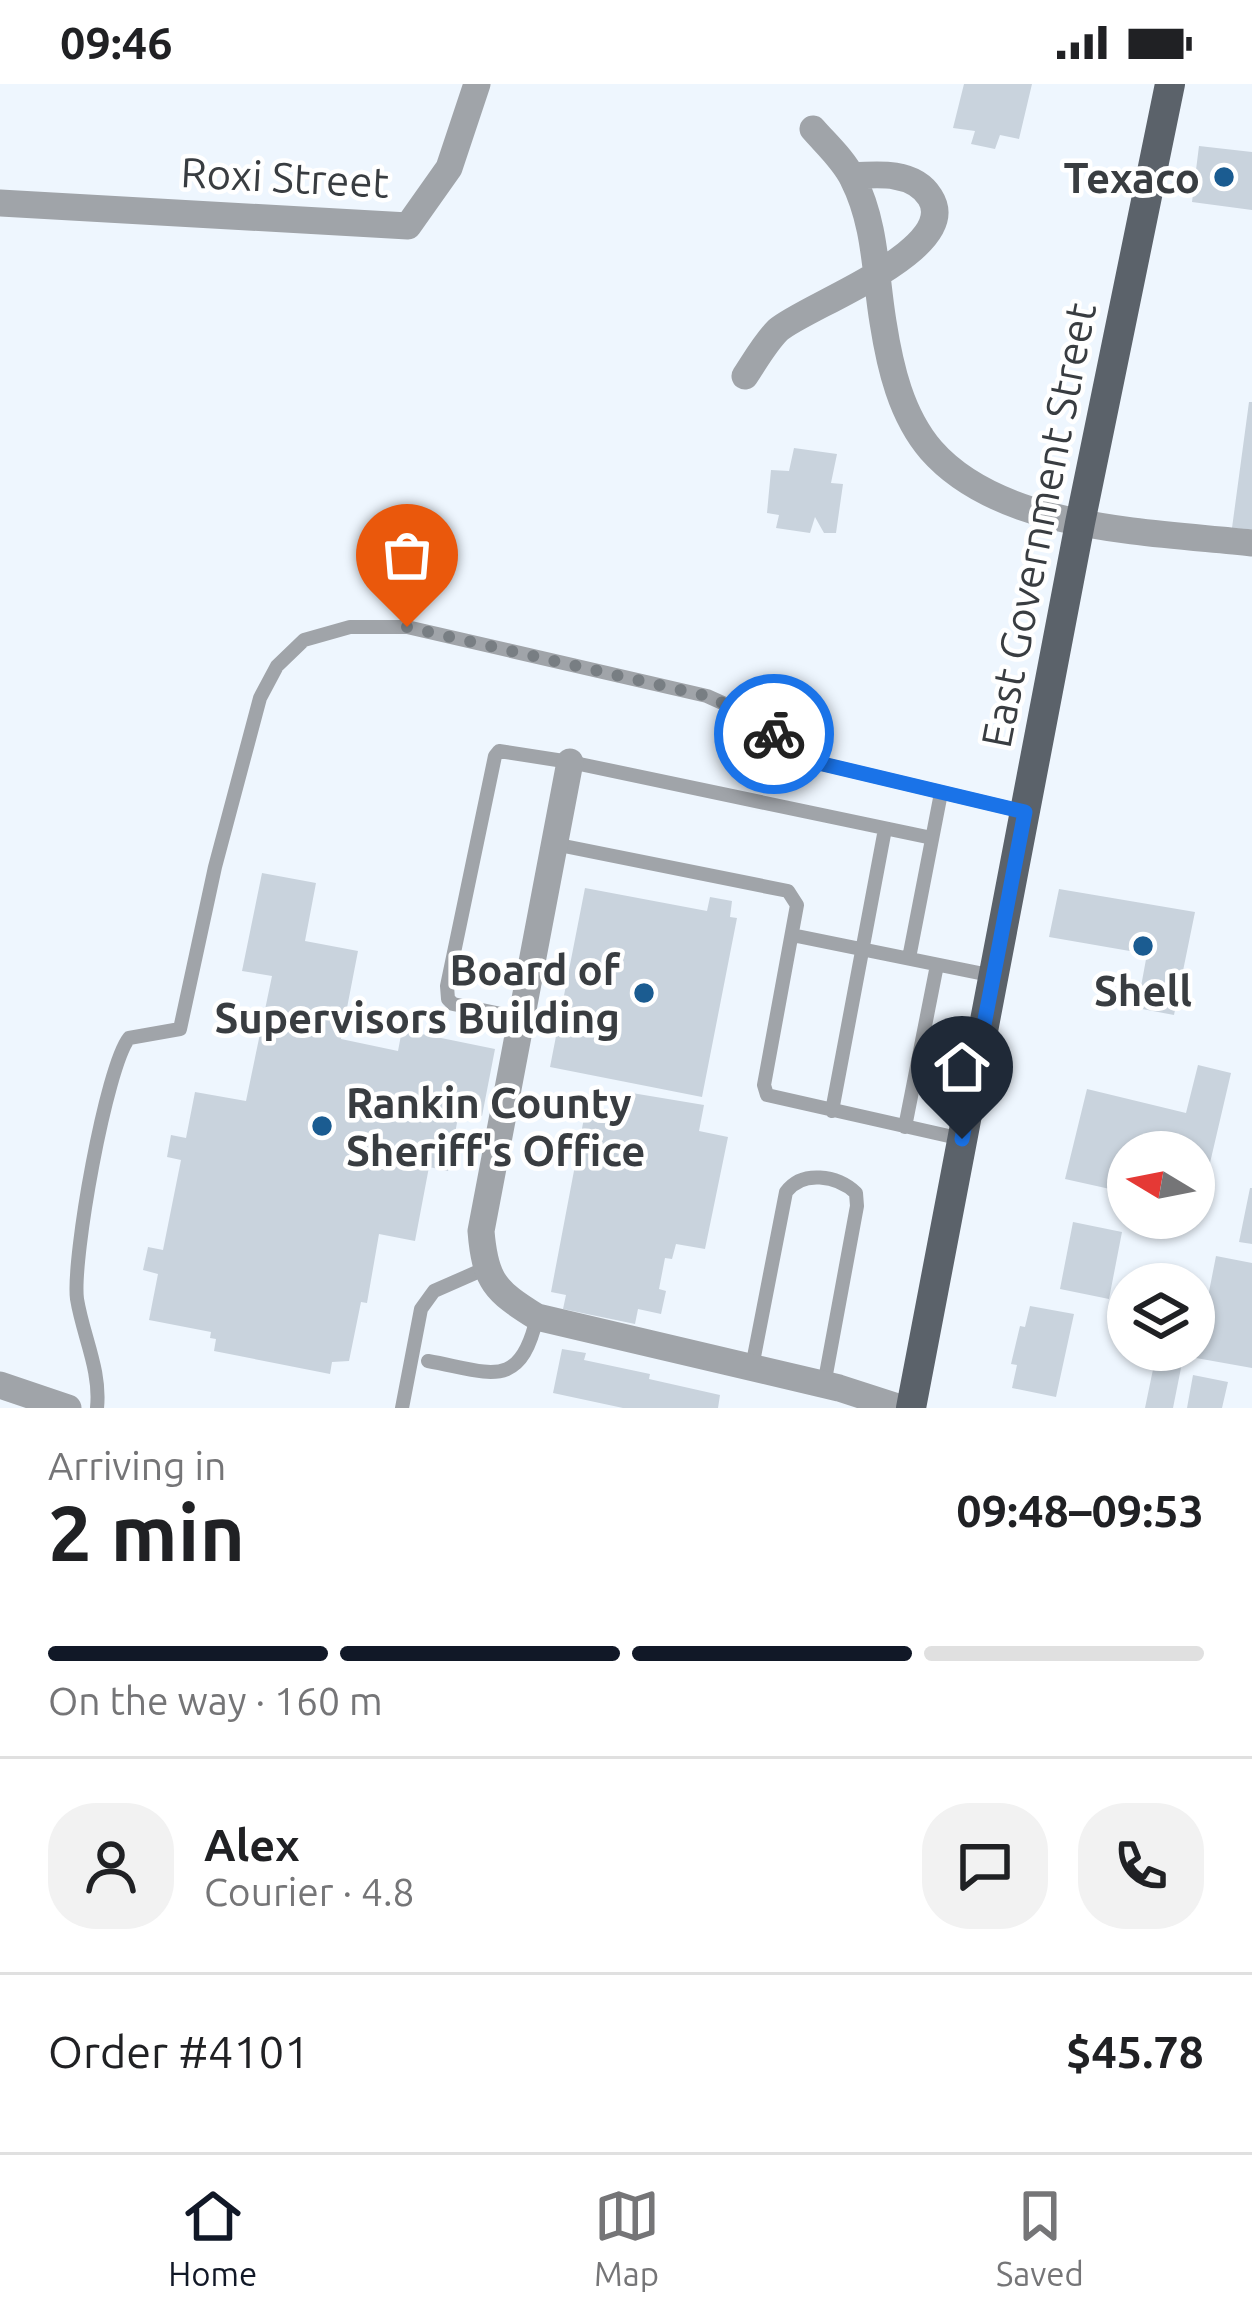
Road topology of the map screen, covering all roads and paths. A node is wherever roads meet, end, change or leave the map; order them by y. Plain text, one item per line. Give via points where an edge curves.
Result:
1 (477, 84) edge
2 (1170, 84) edge
3 (813, 129) dead end
4 (852, 176) junction
5 (0, 202) edge
6 (879, 275) junction
7 (745, 376) dead end
8 (1080, 523) junction
9 (1252, 543) edge
10 (569, 762) junction
11 (941, 793) junction
12 (1025, 812) junction
13 (885, 829) junction
14 (932, 838) junction
15 (553, 843) junction
16 (791, 934) junction
17 (863, 949) junction
18 (909, 958) junction
19 (937, 964) junction
20 (994, 976) junction
21 (520, 1018) junction
22 (832, 1111) junction
23 (904, 1127) junction
24 (962, 1139) junction
25 (484, 1269) junction
26 (537, 1317) junction
27 (428, 1361) dead end
28 (752, 1367) junction
29 (0, 1385) edge
30 (832, 1394) edge
31 (68, 1408) edge
32 (97, 1408) edge
33 (402, 1408) edge
34 (901, 1408) edge
35 (911, 1408) edge

1 - 5 street, Roxi Street via 448,168 408,226
2 - 8 main road, East Government Street
3 - 4 street
4 - 6 street
4 - 6 street via 903,177 934,203 920,239
6 - 7 street via 778,330
6 - 8 street via 890,366 932,451 975,485
8 - 9 street
8 - 12 main road, East Government Street
10 - 13 lane
10 - 15 street
10 - 21 lane via 510,750 495,756 447,986 453,1004
11 - 12 lane
11 - 14 lane
11 - 32 lane via 810,761 707,696 407,627 350,627 304,640 260,698 180,1029 129,1038 121,1048 77,1261
12 - 20 main road, East Government Street
13 - 14 lane
13 - 17 lane
14 - 18 lane
15 - 16 lane via 788,891 797,905
15 - 21 street
16 - 17 lane
16 - 22 lane via 764,1085 778,1100
17 - 18 lane
17 - 22 lane
18 - 19 lane
19 - 20 lane
19 - 23 lane
20 - 24 main road, East Government Street
21 - 25 street via 481,1232
22 - 23 lane
23 - 24 lane
24 - 35 main road, East Government Street
25 - 26 street
25 - 33 lane via 428,1297
26 - 27 lane via 530,1351 512,1368 496,1373
26 - 28 street
28 - 30 street
28 - 30 lane via 786,1192 808,1176 848,1185 857,1206
29 - 31 street
30 - 34 street

